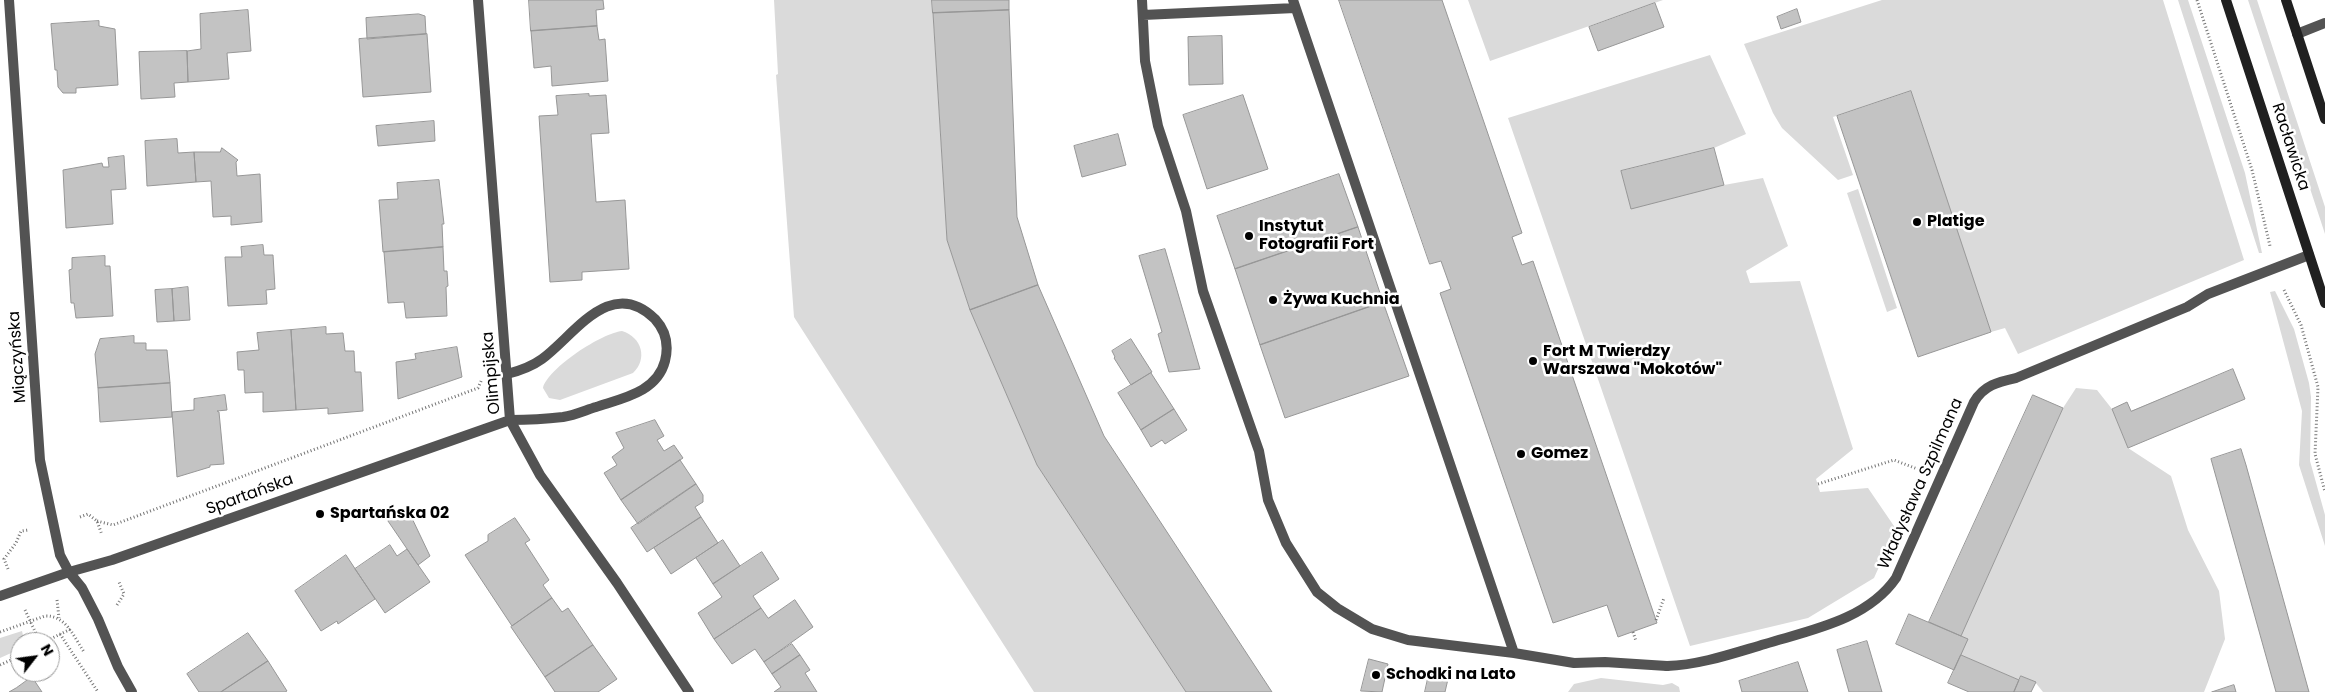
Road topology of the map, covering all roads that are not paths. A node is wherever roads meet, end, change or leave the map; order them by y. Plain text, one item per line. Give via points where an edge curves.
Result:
1 (9, 0) edge
2 (478, 0) edge
3 (1142, 0) edge
4 (2226, 0) edge
5 (2286, 0) edge
6 (1294, 4) edge
7 (1143, 15) junction
8 (2325, 23) edge
9 (2297, 34) junction
10 (2325, 119) edge
11 (2309, 255) junction
12 (2325, 303) edge
13 (507, 374) junction
14 (510, 420) junction
15 (69, 572) junction
16 (0, 596) edge
17 (1514, 653) junction
18 (132, 692) edge
19 (688, 692) edge

1 - 15 street, Miączyńska via 40,460 60,555
2 - 13 street, Olimpijska
3 - 7 street, Władysława Szpilmana
4 - 11 main road, Racławicka
5 - 9 main road
6 - 7 street
6 - 17 street
7 - 17 street, Władysława Szpilmana via 1145,61 1158,126 1186,211 1204,291 1259,451 1268,500 1302,570 1317,592 1372,629 1408,640
8 - 9 street
9 - 10 main road
11 - 12 main road, Racławicka
11 - 17 street, Władysława Szpilmana via 1988,387 1974,402 1896,578 1885,592 1849,615 1817,629 1710,659 1667,666 1574,663
13 - 14 street, Olimpijska
13 - 14 street, Spartańska via 532,365 586,318 602,308 618,304 648,312 666,336 668,350 659,376 634,395 566,416
14 - 15 street, Spartańska via 121,557
14 - 19 street, Olimpijska via 540,475
15 - 16 street, Spartańska
15 - 18 street, Miączyńska via 82,588

